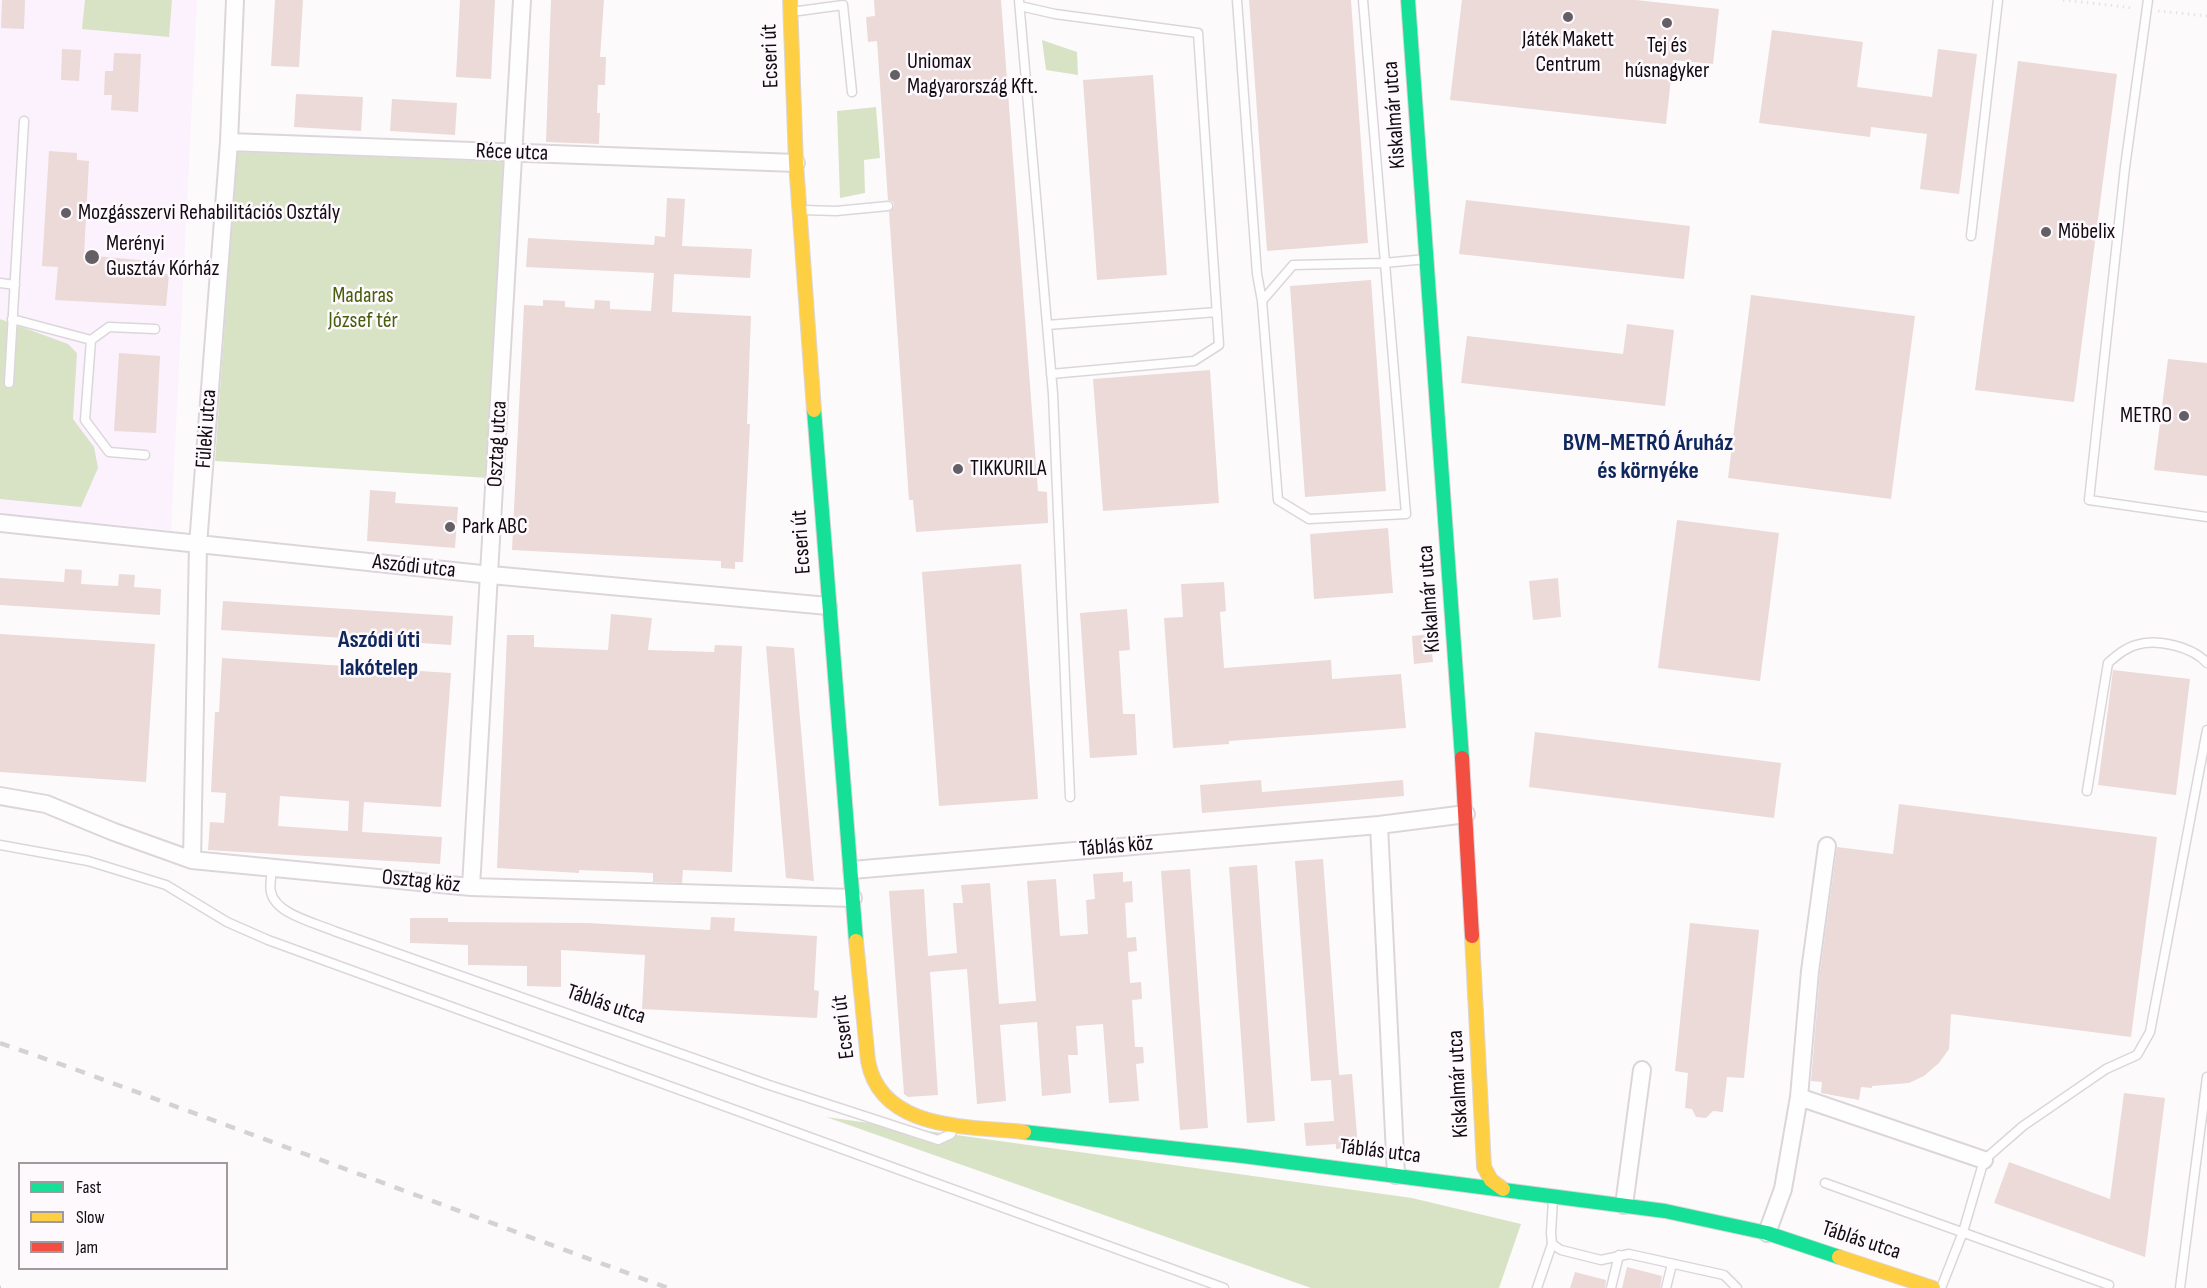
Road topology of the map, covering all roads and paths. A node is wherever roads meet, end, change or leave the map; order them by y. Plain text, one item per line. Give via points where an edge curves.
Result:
1 (235, 0) edge
2 (522, 0) edge
3 (1236, 0) edge
4 (1363, 0) edge
5 (1408, 0) edge
6 (1998, 0) edge
7 (2148, 0) edge
8 (1020, 3) edge
9 (790, 6) edge
10 (852, 92) dead end
11 (24, 121) dead end
12 (229, 142) junction
13 (515, 153) junction
14 (796, 163) junction
15 (888, 206) dead end
16 (799, 210) junction
17 (1971, 236) dead end
18 (1427, 259) junction
19 (1384, 263) junction
20 (0, 283) edge
21 (15, 285) junction
22 (1262, 301) junction
23 (1217, 312) junction
24 (12, 319) junction
25 (1047, 325) junction
26 (155, 329) dead end
27 (91, 340) junction
28 (1051, 374) junction
29 (9, 383) dead end
30 (145, 455) dead end
31 (2207, 517) edge
32 (0, 523) edge
33 (198, 545) junction
34 (491, 575) junction
35 (828, 606) junction
36 (2207, 663) edge
37 (2207, 730) edge
38 (2087, 791) dead end
39 (0, 796) edge
40 (1070, 796) dead end
41 (1466, 814) junction
42 (1379, 825) junction
43 (0, 845) edge
44 (1827, 846) dead end
45 (192, 860) junction
46 (272, 868) junction
47 (852, 870) junction
48 (471, 887) junction
49 (853, 898) junction
50 (1642, 1070) dead end
51 (2207, 1077) edge
52 (872, 1079) joint
53 (1799, 1097) junction
54 (955, 1124) junction
55 (1984, 1160) junction
56 (1396, 1175) junction
57 (1825, 1183) dead end
58 (1503, 1189) junction
59 (1553, 1195) junction
60 (1624, 1205) junction
61 (1963, 1232) junction
62 (1767, 1233) junction
63 (1552, 1244) junction
64 (1619, 1255) junction
65 (1672, 1264) junction
66 (2109, 1285) dead end
67 (1224, 1288) edge
68 (1537, 1288) edge
69 (1611, 1288) edge
70 (1666, 1288) edge
71 (1737, 1288) edge
72 (1933, 1288) edge
73 (1941, 1288) edge
74 (2180, 1288) edge

1 - 12 street, Füleki utca
2 - 13 street, Osztag utca
3 - 22 lane
4 - 19 lane
5 - 18 street, Kiskalmár utca
6 - 17 lane
7 - 31 lane via 2126,156 2089,500
8 - 23 lane via 1055,14 1198,33
8 - 25 lane
9 - 10 lane via 843,5
9 - 14 street, Ecseri út
11 - 21 lane
12 - 13 street, Réce utca
12 - 33 street, Füleki utca
13 - 14 street, Réce utca
13 - 34 street, Osztag utca
14 - 16 street, Ecseri út
15 - 16 lane
16 - 35 street, Ecseri út
18 - 19 lane
18 - 41 street, Kiskalmár utca
19 - 22 lane via 1293,266
19 - 22 lane via 1406,514 1309,519 1278,500
20 - 21 lane
21 - 24 lane
23 - 25 lane
23 - 28 lane via 1219,345 1194,361
24 - 27 lane
24 - 29 lane
25 - 28 lane
26 - 27 lane via 109,327
27 - 30 lane via 85,420 108,452
28 - 40 lane
32 - 33 street, Aszódi utca
33 - 34 street, Aszódi utca
33 - 45 street, Füleki utca
34 - 35 street, Aszódi utca
34 - 48 street, Osztag utca
35 - 47 street, Ecseri út
36 - 38 lane via 2185,649 2147,643 2122,651 2108,663
37 - 55 lane via 2150,1032 2137,1055 2106,1069 2023,1126
39 - 45 street, Osztag köz via 46,804
41 - 42 street, Táblás köz
41 - 58 street, Kiskalmár utca via 1484,1167 1491,1180
42 - 47 street, Táblás köz
42 - 56 street
43 - 67 lane via 88,861 166,885 227,922 268,940
44 - 53 street via 1810,971
45 - 46 street, Osztag köz
46 - 48 street, Osztag köz
46 - 54 lane, Táblás utca via 270,890 274,900 284,910 334,931 769,1085 938,1140 951,1134
47 - 49 street, Ecseri út
48 - 49 street, Osztag köz
49 - 52 street, Ecseri út via 865,1043
50 - 60 street
51 - 74 lane
52 - 54 street, Táblás utca via 904,1113
53 - 55 street
53 - 62 street via 1783,1189
54 - 56 street, Táblás utca
55 - 61 lane
56 - 58 street, Táblás utca
57 - 61 lane
58 - 59 street, Táblás utca
59 - 60 street, Táblás utca
59 - 63 lane
60 - 62 street, Táblás utca
61 - 66 lane
61 - 73 lane
62 - 72 street, Táblás utca
63 - 64 lane via 1601,1260
63 - 68 lane
64 - 65 lane
64 - 69 lane
65 - 70 lane
65 - 71 lane via 1724,1275

